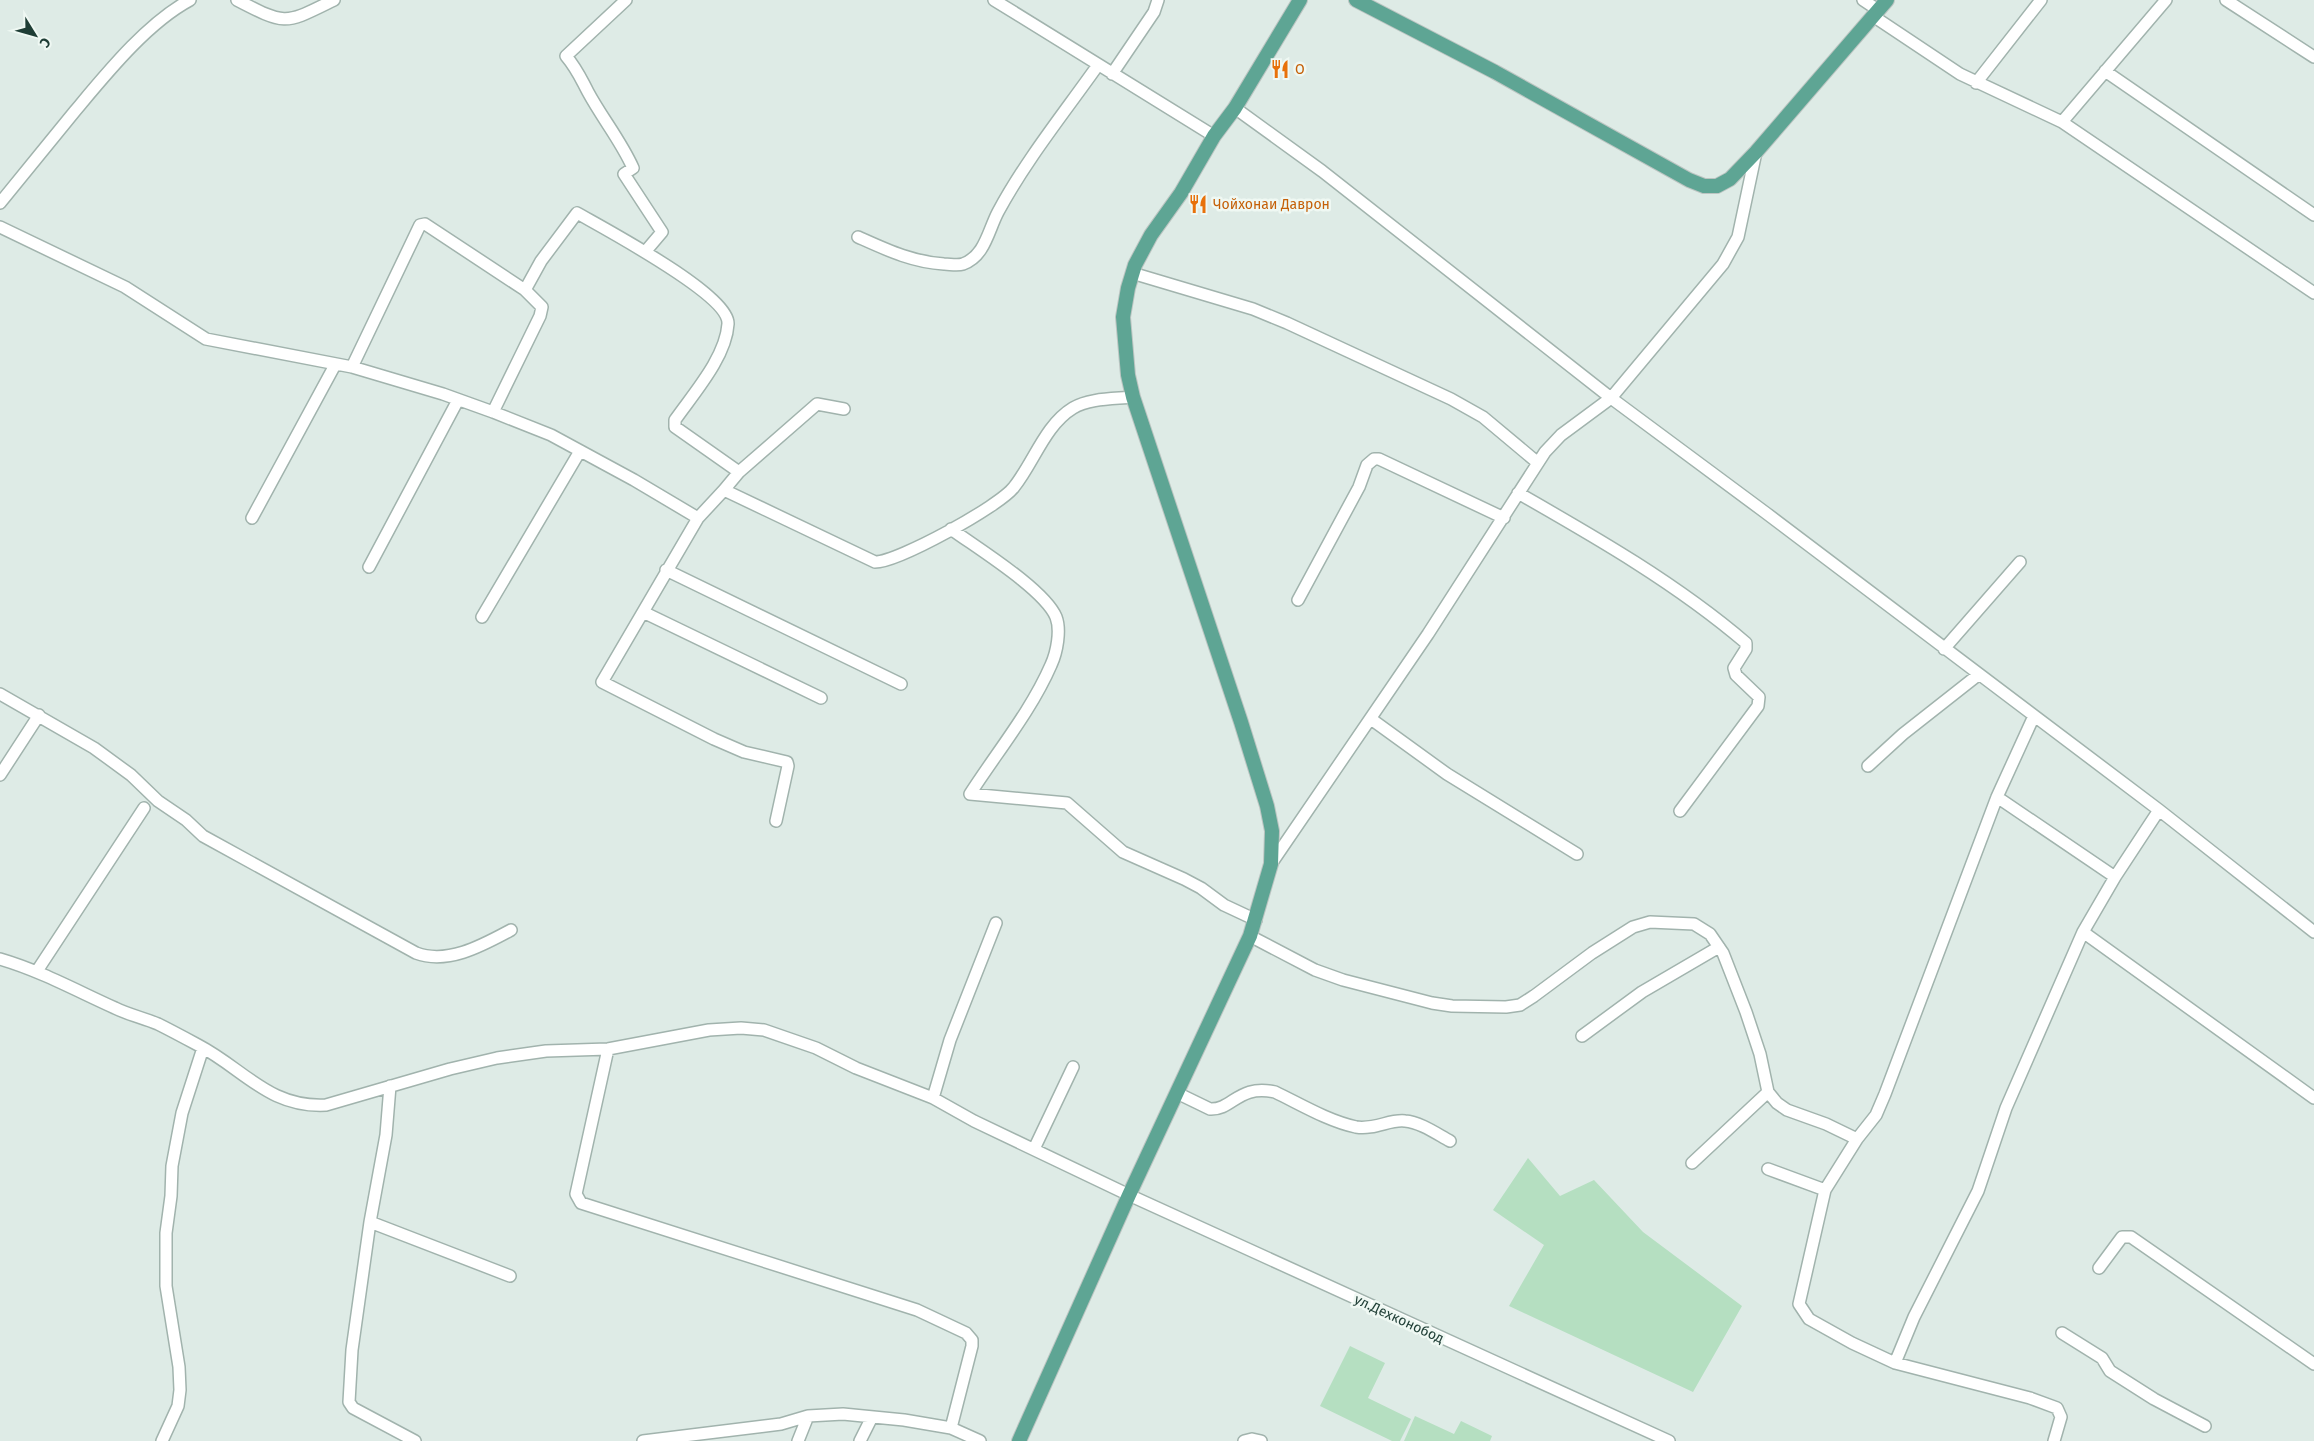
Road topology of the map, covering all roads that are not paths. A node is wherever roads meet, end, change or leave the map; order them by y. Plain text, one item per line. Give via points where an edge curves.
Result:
1 (190, 0) edge
2 (237, 0) edge
3 (334, 0) edge
4 (626, 0) edge
5 (994, 0) edge
6 (1158, 0) edge
7 (1300, 0) edge
8 (1356, 0) edge
9 (1863, 0) edge
10 (2040, 0) edge
11 (2166, 0) edge
12 (2226, 0) edge
13 (1879, 9) edge
14 (2314, 57) edge
15 (1098, 65) junction
16 (2105, 71) junction
17 (1112, 74) junction
18 (1976, 83) junction
19 (1235, 108) junction
20 (2062, 122) junction
21 (1214, 136) junction
22 (1756, 152) junction
23 (0, 203) edge
24 (2314, 214) edge
25 (0, 227) edge
26 (858, 237) dead end
27 (645, 252) junction
28 (1132, 273) junction
29 (524, 290) junction
30 (2314, 293) edge
31 (335, 365) junction
32 (352, 367) junction
33 (1133, 397) junction
34 (1611, 398) junction
35 (458, 400) junction
36 (844, 409) dead end
37 (493, 412) junction
38 (580, 451) junction
39 (1538, 463) junction
40 (739, 472) junction
41 (724, 490) junction
42 (1518, 494) junction
43 (252, 518) dead end
44 (698, 518) junction
45 (1504, 518) junction
46 (951, 529) junction
47 (2020, 562) dead end
48 (369, 568) dead end
49 (666, 570) junction
50 (1298, 600) dead end
51 (642, 612) junction
52 (482, 618) dead end
53 (1944, 649) junction
54 (1978, 675) junction
55 (901, 684) dead end
56 (0, 694) edge
57 (821, 698) dead end
58 (39, 715) junction
59 (2034, 716) junction
60 (1372, 719) junction
61 (1868, 766) dead end
62 (0, 775) edge
63 (1997, 797) junction
64 (144, 808) dead end
65 (2159, 810) junction
66 (1680, 811) dead end
67 (776, 821) dead end
68 (1577, 854) dead end
69 (1271, 864) junction
70 (2115, 877) junction
71 (1256, 920) junction
72 (996, 923) dead end
73 (511, 930) dead end
74 (2083, 932) junction
75 (2314, 932) edge
76 (1250, 936) junction
77 (1718, 947) junction
78 (0, 959) edge
79 (37, 971) junction
80 (1582, 1036) dead end
81 (203, 1048) junction
82 (608, 1049) junction
83 (1073, 1067) dead end
84 (390, 1086) junction
85 (1768, 1092) junction
86 (1177, 1093) junction
87 (933, 1098) junction
88 (2314, 1098) edge
89 (1857, 1139) junction
90 (1450, 1141) dead end
91 (1034, 1149) junction
92 (1692, 1163) dead end
93 (1768, 1169) dead end
94 (1825, 1190) junction
95 (1129, 1196) junction
96 (370, 1222) junction
97 (2099, 1268) dead end
98 (510, 1276) dead end
99 (2062, 1333) dead end
100 (1895, 1363) junction
101 (2314, 1364) edge
102 (808, 1416) junction
103 (872, 1417) junction
104 (2205, 1426) dead end
105 (952, 1428) junction
106 (162, 1441) edge
107 (415, 1441) edge
108 (644, 1441) edge
109 (798, 1441) edge
110 (860, 1441) edge
111 (980, 1441) edge
112 (1019, 1441) edge
113 (1244, 1441) edge
114 (1261, 1441) edge
115 (1669, 1441) edge
116 (2054, 1441) edge

1 - 23 street via 145,35 107,74
2 - 3 street via 271,17 291,20
4 - 27 street via 566,56 579,72 624,149 633,168 624,174 662,232
5 - 15 street
6 - 17 street via 1154,12
7 - 19 main road
8 - 22 main road via 1704,186 1717,186 1730,179
9 - 13 street
10 - 18 street
11 - 16 street
12 - 14 street
13 - 18 street via 1929,55
13 - 22 main road
15 - 17 street
15 - 26 street via 1017,179 983,245 971,260 961,265 905,258
16 - 20 street
16 - 24 street
17 - 21 street
18 - 20 street
19 - 21 main road
19 - 34 street
20 - 30 street
21 - 28 main road via 1181,193 1151,235
22 - 34 street via 1738,237 1723,264
25 - 31 street via 125,287 206,339
27 - 29 street via 577,213
27 - 40 street via 689,280 726,313 725,337 714,364 674,424
28 - 33 main road via 1123,316
28 - 39 street via 1253,309 1451,399 1483,417
29 - 32 street via 430,227 420,225
29 - 37 street via 542,307 542,312
31 - 32 street
31 - 43 street
32 - 35 street
33 - 46 street via 1073,408 1046,436 1012,489
33 - 69 main road via 1267,806 1272,831
34 - 39 street via 1561,434
34 - 53 street
35 - 37 street
35 - 48 street
36 - 40 street via 817,404
37 - 38 street via 551,435
38 - 44 street
38 - 52 street
39 - 42 street
40 - 41 street
41 - 44 street
41 - 46 street via 875,562 894,558
42 - 45 street
42 - 66 street via 1589,533 1669,585 1713,615 1746,643 1746,649 1734,668 1736,675 1759,697 1758,706
44 - 49 street
45 - 50 street via 1374,459 1367,465
45 - 60 street
46 - 71 street via 1033,590 1050,608 1058,626 1052,664 970,794 1067,803 1123,852 1184,879 1224,905
47 - 53 street
49 - 51 street
49 - 55 street
51 - 57 street
51 - 67 street via 602,682 714,740 744,752 786,762
53 - 54 street
54 - 59 street
54 - 61 street
56 - 58 street
58 - 62 street
58 - 73 street via 131,775 203,836 416,952 425,956 462,953
59 - 63 street
59 - 65 street
60 - 68 street via 1447,774
60 - 69 street
63 - 70 street
63 - 89 street via 1885,1094 1876,1115
64 - 79 street
65 - 70 street
65 - 75 street
69 - 71 main road
70 - 74 street
71 - 76 main road
72 - 87 street via 950,1040
74 - 88 street
74 - 100 street via 2006,1108 1978,1192 1914,1317
76 - 77 street via 1315,970 1343,980 1452,1006 1520,1005 1592,953 1643,923 1694,924 1710,934
76 - 86 main road
77 - 80 street via 1642,992
77 - 85 street via 1746,1012
78 - 79 street, ул.Дехконобод
79 - 81 street, ул.Дехконобод
81 - 84 street, ул.Дехконобод via 256,1086 298,1104 326,1105
81 - 106 street via 182,1113 172,1166 166,1233 166,1286 180,1390 178,1406
82 - 84 street, ул.Дехконобод via 546,1051 497,1058
82 - 87 street, ул.Дехконобод via 709,1030 764,1030 816,1048 856,1068
82 - 105 street via 576,1194 582,1203 917,1310 966,1333 972,1340 972,1346
83 - 91 street
84 - 96 street via 386,1135
85 - 89 street via 1777,1104 1787,1110
85 - 92 street
86 - 90 street via 1216,1110 1246,1092 1265,1090 1356,1127 1370,1128 1404,1120
86 - 95 main road
87 - 91 street, ул.Дехконобод
89 - 94 street
91 - 95 street, ул.Дехконобод
93 - 94 street
94 - 100 street via 1799,1304 1809,1318
95 - 112 main road
95 - 115 street, ул.Дехконобод
96 - 98 street
96 - 107 street via 352,1350 349,1402 353,1408
97 - 101 street via 2117,1241 2131,1237
99 - 104 street via 2102,1358 2110,1372
100 - 116 street via 2057,1408 2061,1417
102 - 103 street via 843,1414
102 - 108 street via 781,1424
102 - 109 street
103 - 105 street
103 - 110 street
105 - 111 street
113 - 114 street

